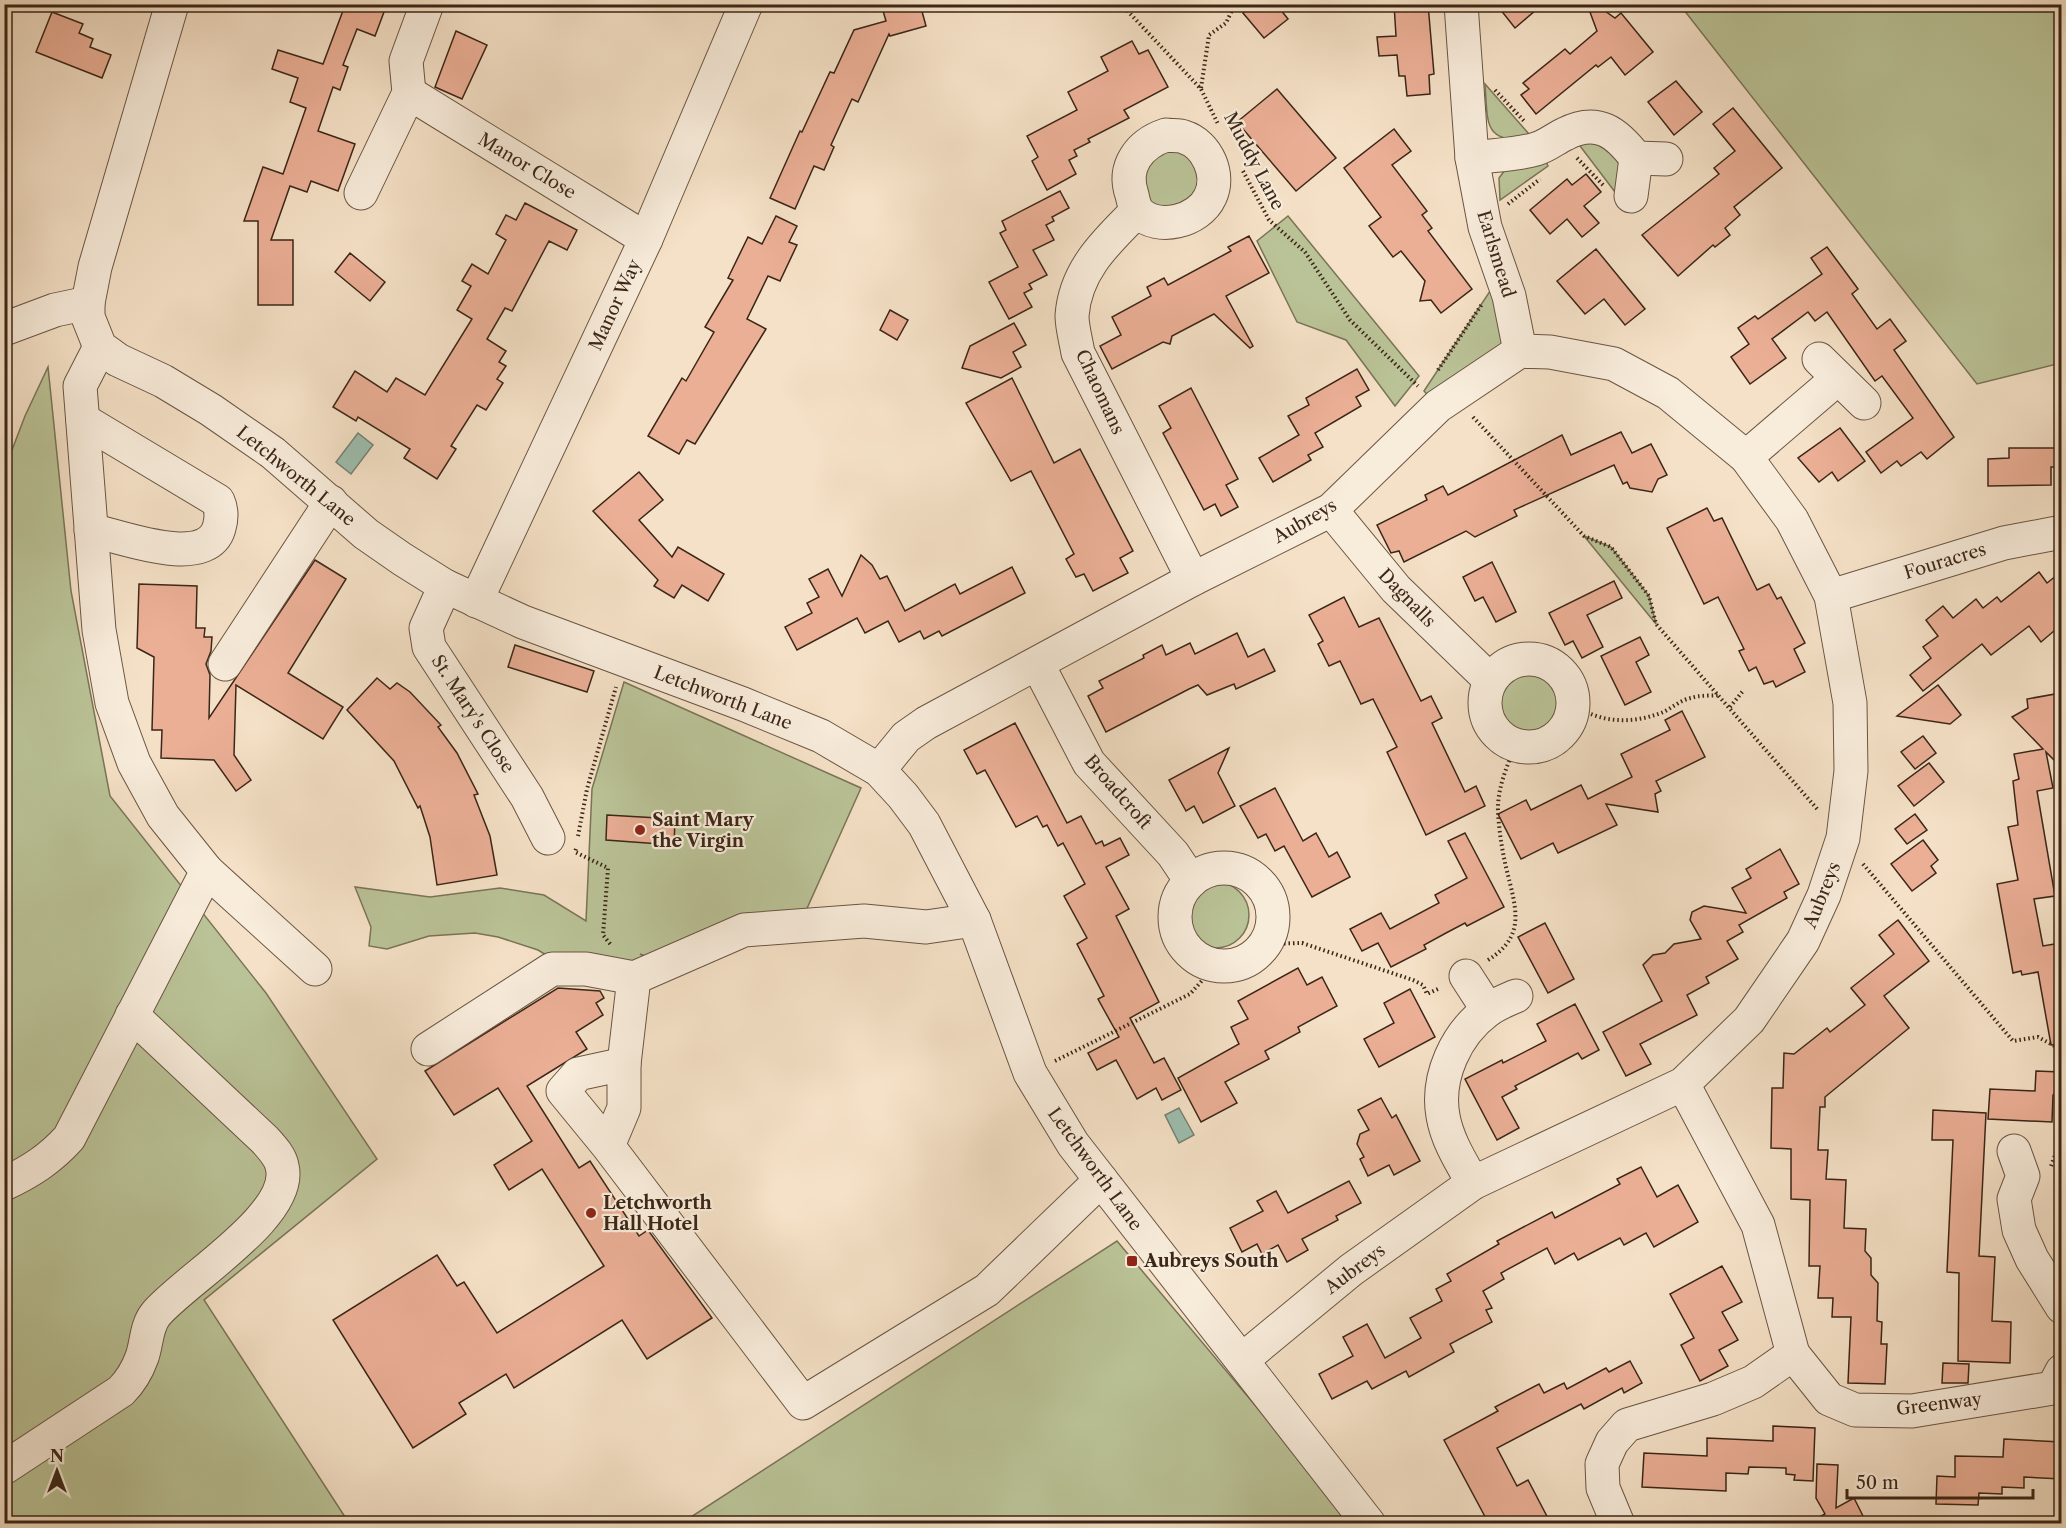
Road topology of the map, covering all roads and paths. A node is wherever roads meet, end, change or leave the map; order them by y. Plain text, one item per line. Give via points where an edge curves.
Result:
1 (172, 4) edge
2 (427, 4) edge
3 (746, 4) edge
4 (1121, 4) edge
5 (1235, 4) edge
6 (1461, 4) edge
7 (1464, 63) junction
8 (1201, 89) junction
9 (409, 93) junction
10 (1220, 127) dead end
11 (1549, 143) junction
12 (1472, 158) junction
13 (1241, 167) dead end
14 (361, 193) dead end
15 (1631, 196) joint
16 (1137, 211) dead end
17 (1482, 214) junction
18 (646, 239) junction
19 (1500, 276) junction
20 (87, 303) junction
21 (4, 328) edge
22 (100, 347) junction
23 (1520, 351) junction
24 (1442, 391) junction
25 (1864, 404) dead end
26 (83, 420) junction
27 (1746, 457) junction
28 (331, 502) junction
29 (1331, 510) junction
30 (91, 530) junction
31 (2061, 532) edge
32 (1193, 579) junction
33 (445, 586) junction
34 (1831, 596) junction
35 (476, 601) junction
36 (624, 660) junction
37 (225, 664) dead end
38 (1038, 665) junction
39 (1490, 680) junction
40 (1743, 691) dead end
41 (1720, 695) junction
42 (1575, 706) junction
43 (1730, 707) junction
44 (1515, 746) junction
45 (879, 770) junction
46 (548, 838) dead end
47 (1843, 838) junction
48 (207, 872) junction
49 (1191, 881) junction
50 (974, 920) junction
51 (1266, 944) junction
52 (1216, 965) junction
53 (315, 969) dead end
54 (1466, 976) junction
55 (634, 978) junction
56 (132, 1016) junction
57 (428, 1049) dead end
58 (2061, 1050) edge
59 (624, 1064) junction
60 (1030, 1073) junction
61 (1683, 1083) junction
62 (2061, 1136) edge
63 (608, 1146) junction
64 (2028, 1167) joint
65 (1101, 1180) junction
66 (1473, 1183) junction
67 (4, 1184) edge
68 (2061, 1307) edge
69 (1793, 1354) junction
70 (1242, 1360) junction
71 (2061, 1371) edge
72 (4, 1468) edge
73 (1369, 1524) edge
74 (1618, 1524) edge

1 - 20 street
2 - 9 street via 406,61
3 - 18 street, Manor Way
4 - 8 path, Muddy Lane
5 - 8 path via 1226,23 1209,34
6 - 7 street, Earlsmead
7 - 11 path via 1489,82 1538,137
7 - 12 street, Earlsmead
8 - 10 path, Muddy Lane
9 - 14 street
9 - 18 street, Manor Close
11 - 12 street
11 - 15 path via 1611,194
11 - 15 street via 1584,128 1614,133 1651,159
11 - 17 path via 1558,164 1505,206
12 - 17 street, Earlsmead
13 - 24 path, Muddy Lane via 1269,220 1305,252 1350,320
16 - 32 street, Chaomans via 1097,250 1079,284 1072,317 1078,353
17 - 19 street, Earlsmead
18 - 35 street, Manor Way
19 - 23 street, Earlsmead via 1509,296
19 - 24 path
20 - 21 street
20 - 22 street via 90,327
22 - 26 street via 80,386
22 - 28 street, Letchworth Lane via 211,410 273,453
23 - 24 street, Aubreys
23 - 27 street, Aubreys via 1550,352 1614,364 1668,393
24 - 29 street, Aubreys
24 - 41 path, Muddy Lane via 1584,536 1611,547 1650,596 1656,624
25 - 27 street via 1828,369
26 - 30 street
26 - 30 street via 218,501 222,519 217,535 196,549 180,550
27 - 34 street, Aubreys via 1792,520
28 - 33 street, Letchworth Lane via 366,534
28 - 37 street
29 - 32 street, Aubreys
29 - 39 street, Dagnalls via 1396,589
30 - 48 street via 99,630 112,703 134,763 163,816
31 - 34 street, Fouracres via 2004,543
32 - 38 street, Aubreys
33 - 35 street, Letchworth Lane
33 - 46 street, St. Mary's Close via 426,628 429,647 527,797
34 - 47 street, Aubreys via 1850,704 1851,771
35 - 36 street, Letchworth Lane
36 - 45 street, Letchworth Lane via 821,736
36 - 55 path via 586,789 575,852 608,868 603,934
38 - 45 street, Aubreys via 926,723 906,737
38 - 49 street, Broadcroft via 1089,763 1173,854
39 - 42 street via 1503,666 1527,657 1554,664 1566,676
39 - 44 street via 1484,708 1491,728
40 - 43 path
41 - 42 path via 1690,698 1663,712 1631,720 1592,717
41 - 43 path, Muddy Lane
42 - 44 street via 1562,734 1547,744
43 - 47 path, Muddy Lane
44 - 54 path via 1503,776 1497,810 1515,896 1515,922 1509,945
45 - 50 street, Letchworth Lane via 924,824
47 - 58 path, Muddy Lane via 2013,1041 2038,1037
47 - 61 street, Aubreys via 1803,941 1749,1020
48 - 53 street
48 - 56 street
49 - 51 street via 1218,868 1242,871 1262,884 1273,905 1273,927
49 - 52 street via 1178,899 1176,927 1185,947
50 - 55 street via 926,927 864,921 744,930
50 - 60 street, Letchworth Lane
51 - 52 street via 1252,958
51 - 54 path via 1302,943 1413,980 1423,985 1427,994
52 - 60 path via 1190,994
54 - 66 street via 1502,1003 1471,1025 1456,1046 1443,1086 1443,1117
55 - 57 street via 586,969 552,969
55 - 59 street
56 - 67 street via 69,1138 41,1164
56 - 72 street via 278,1154 283,1182 278,1199 260,1220 155,1315 134,1377 121,1391
59 - 63 street via 624,1108
59 - 63 street via 578,1074 563,1091
60 - 65 street, Letchworth Lane via 1072,1144
61 - 66 street, Aubreys
61 - 69 street, Greenway via 1758,1225
62 - 64 path
63 - 65 street via 803,1403 987,1290
64 - 68 street via 2014,1199 2019,1230
65 - 70 street, Letchworth Lane
66 - 70 street, Aubreys via 1351,1270
69 - 71 street, Greenway via 1829,1399 1855,1410 1912,1411 2053,1388
69 - 74 street via 1753,1382 1713,1399 1627,1425 1612,1442 1602,1464 1603,1488
70 - 73 street, Letchworth Lane

